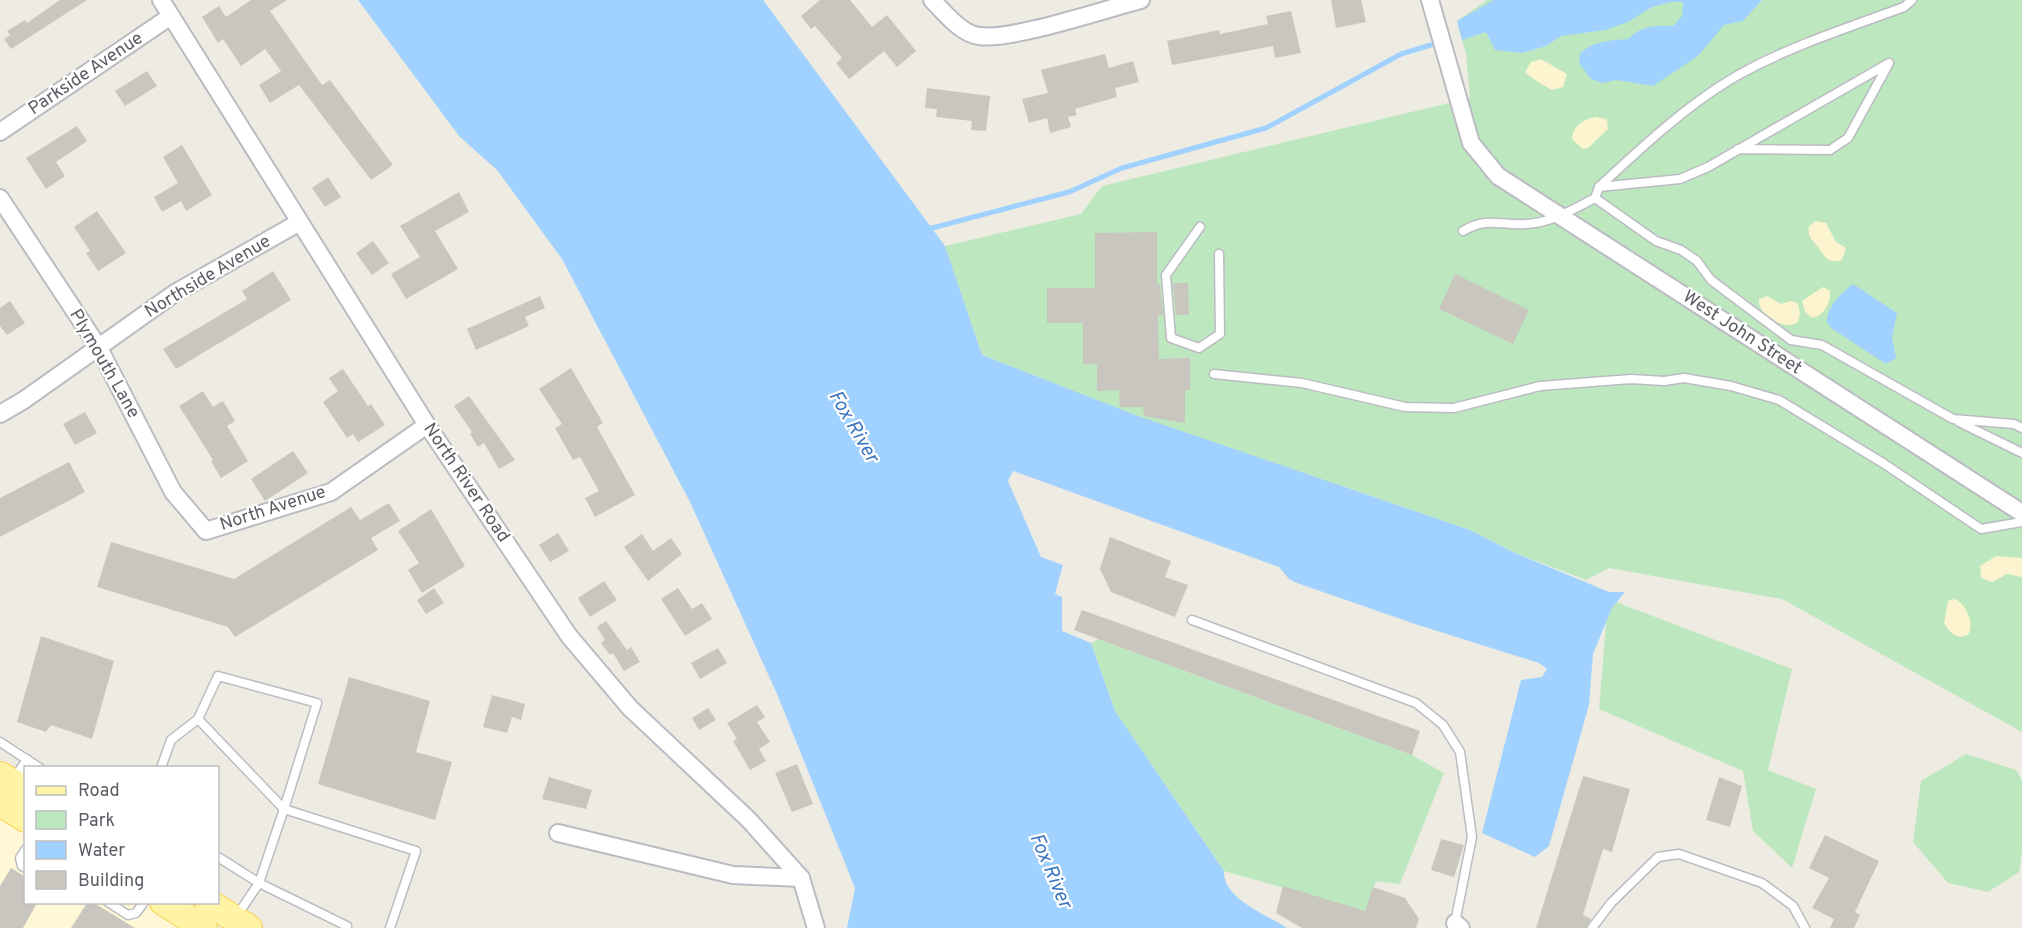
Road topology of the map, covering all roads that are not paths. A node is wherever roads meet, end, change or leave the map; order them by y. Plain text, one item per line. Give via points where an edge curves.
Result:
1 (161, 0) edge
2 (932, 0) edge
3 (1141, 0) edge
4 (1430, 0) edge
5 (1912, 0) edge
6 (171, 16) junction
7 (0, 132) edge
8 (1738, 149) junction
9 (1599, 187) junction
10 (0, 198) edge
11 (1595, 198) junction
12 (1560, 217) junction
13 (298, 223) junction
14 (1200, 227) dead end
15 (1463, 231) dead end
16 (1219, 254) dead end
17 (99, 348) junction
18 (1214, 374) dead end
19 (0, 414) edge
20 (1953, 419) junction
21 (427, 425) junction
22 (2022, 428) edge
23 (2022, 453) edge
24 (2022, 513) edge
25 (2022, 522) edge
26 (206, 531) joint
27 (1192, 620) dead end
28 (198, 719) junction
29 (0, 742) edge
30 (27, 759) junction
31 (37, 766) edge
32 (162, 766) edge
33 (8, 791) edge
34 (284, 809) junction
35 (24, 816) edge
36 (558, 833) dead end
37 (24, 852) edge
38 (219, 858) edge
39 (24, 867) edge
40 (801, 878) junction
41 (259, 883) junction
42 (110, 904) edge
43 (143, 904) edge
44 (165, 904) edge
45 (209, 904) edge
46 (238, 925) edge
47 (1458, 926) edge
48 (348, 927) edge
49 (204, 928) edge
50 (390, 928) edge
51 (816, 928) edge
52 (1592, 928) edge
53 (1805, 928) edge

1 - 6 street, North River Road
2 - 3 street via 960,27 978,36 1014,33
4 - 12 street, West John Street via 1471,142 1498,176
5 - 9 lane via 1904,7 1742,73 1663,129
6 - 7 street, Parkside Avenue
6 - 13 street, North River Road
8 - 8 lane via 1869,74 1889,63 1848,138 1830,150
8 - 9 lane via 1680,179
9 - 11 lane
10 - 17 street, Plymouth Lane
11 - 12 lane
11 - 20 lane via 1656,241 1682,250 1697,261 1711,280 1791,340 1822,345
12 - 15 lane via 1527,225 1487,221
12 - 24 street, West John Street
13 - 17 street, Northside Avenue via 175,293
13 - 21 street, North River Road
14 - 16 lane via 1166,275 1171,338 1199,348 1220,334
17 - 19 street, Northside Avenue
17 - 26 street, Plymouth Lane via 173,492
18 - 25 lane via 1302,384 1405,407 1454,408 1540,386 1684,378 1779,400 1981,529
20 - 22 lane
20 - 23 lane
21 - 26 street, North Avenue via 331,492
21 - 40 street, North River Road via 569,636 630,708 749,820
27 - 47 lane via 1416,703 1443,725 1460,752 1472,837
28 - 32 lane via 171,740
28 - 34 lane
28 - 34 lane via 218,676 317,704
29 - 30 lane
30 - 31 lane
30 - 33 lane
33 - 35 main road
34 - 41 lane
34 - 50 lane via 416,851
36 - 40 street via 733,875
37 - 39 lane via 20,858
38 - 41 lane
40 - 51 street, North River Road
41 - 46 lane
41 - 48 lane
42 - 43 lane via 128,915 136,913
44 - 49 main road
45 - 46 main road
52 - 53 lane via 1658,856 1679,854 1762,883 1793,906

